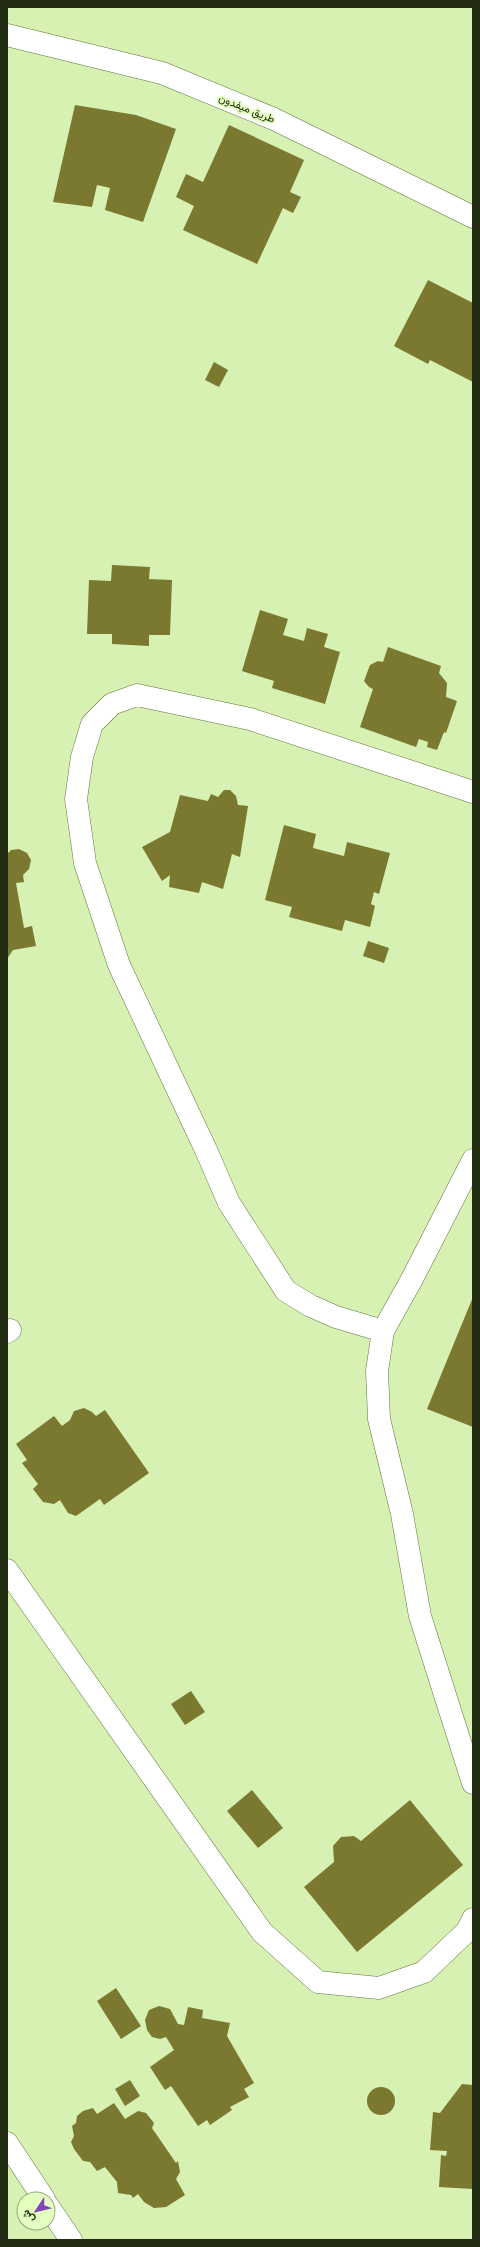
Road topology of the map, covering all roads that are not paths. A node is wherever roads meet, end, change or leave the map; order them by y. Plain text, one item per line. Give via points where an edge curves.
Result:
1 (7, 35) edge
2 (473, 217) edge
3 (473, 792) edge
4 (473, 1160) edge
5 (383, 1331) junction
6 (7, 1570) edge
7 (473, 1783) edge
8 (473, 1919) edge
9 (7, 2143) edge
10 (39, 2191) edge
11 (56, 2218) edge
12 (71, 2240) edge

1 - 2 street, طريق ميفدون via 162,74 274,119
3 - 5 street via 250,719 137,695 112,704 92,724 82,757 76,799 85,863 116,958 206,1150 228,1203 286,1291 336,1317
4 - 5 street
5 - 7 street via 378,1371 379,1419 402,1514 420,1616
6 - 8 street via 262,1932 318,1982 379,1988 424,1972 467,1931
9 - 10 street
11 - 12 street

